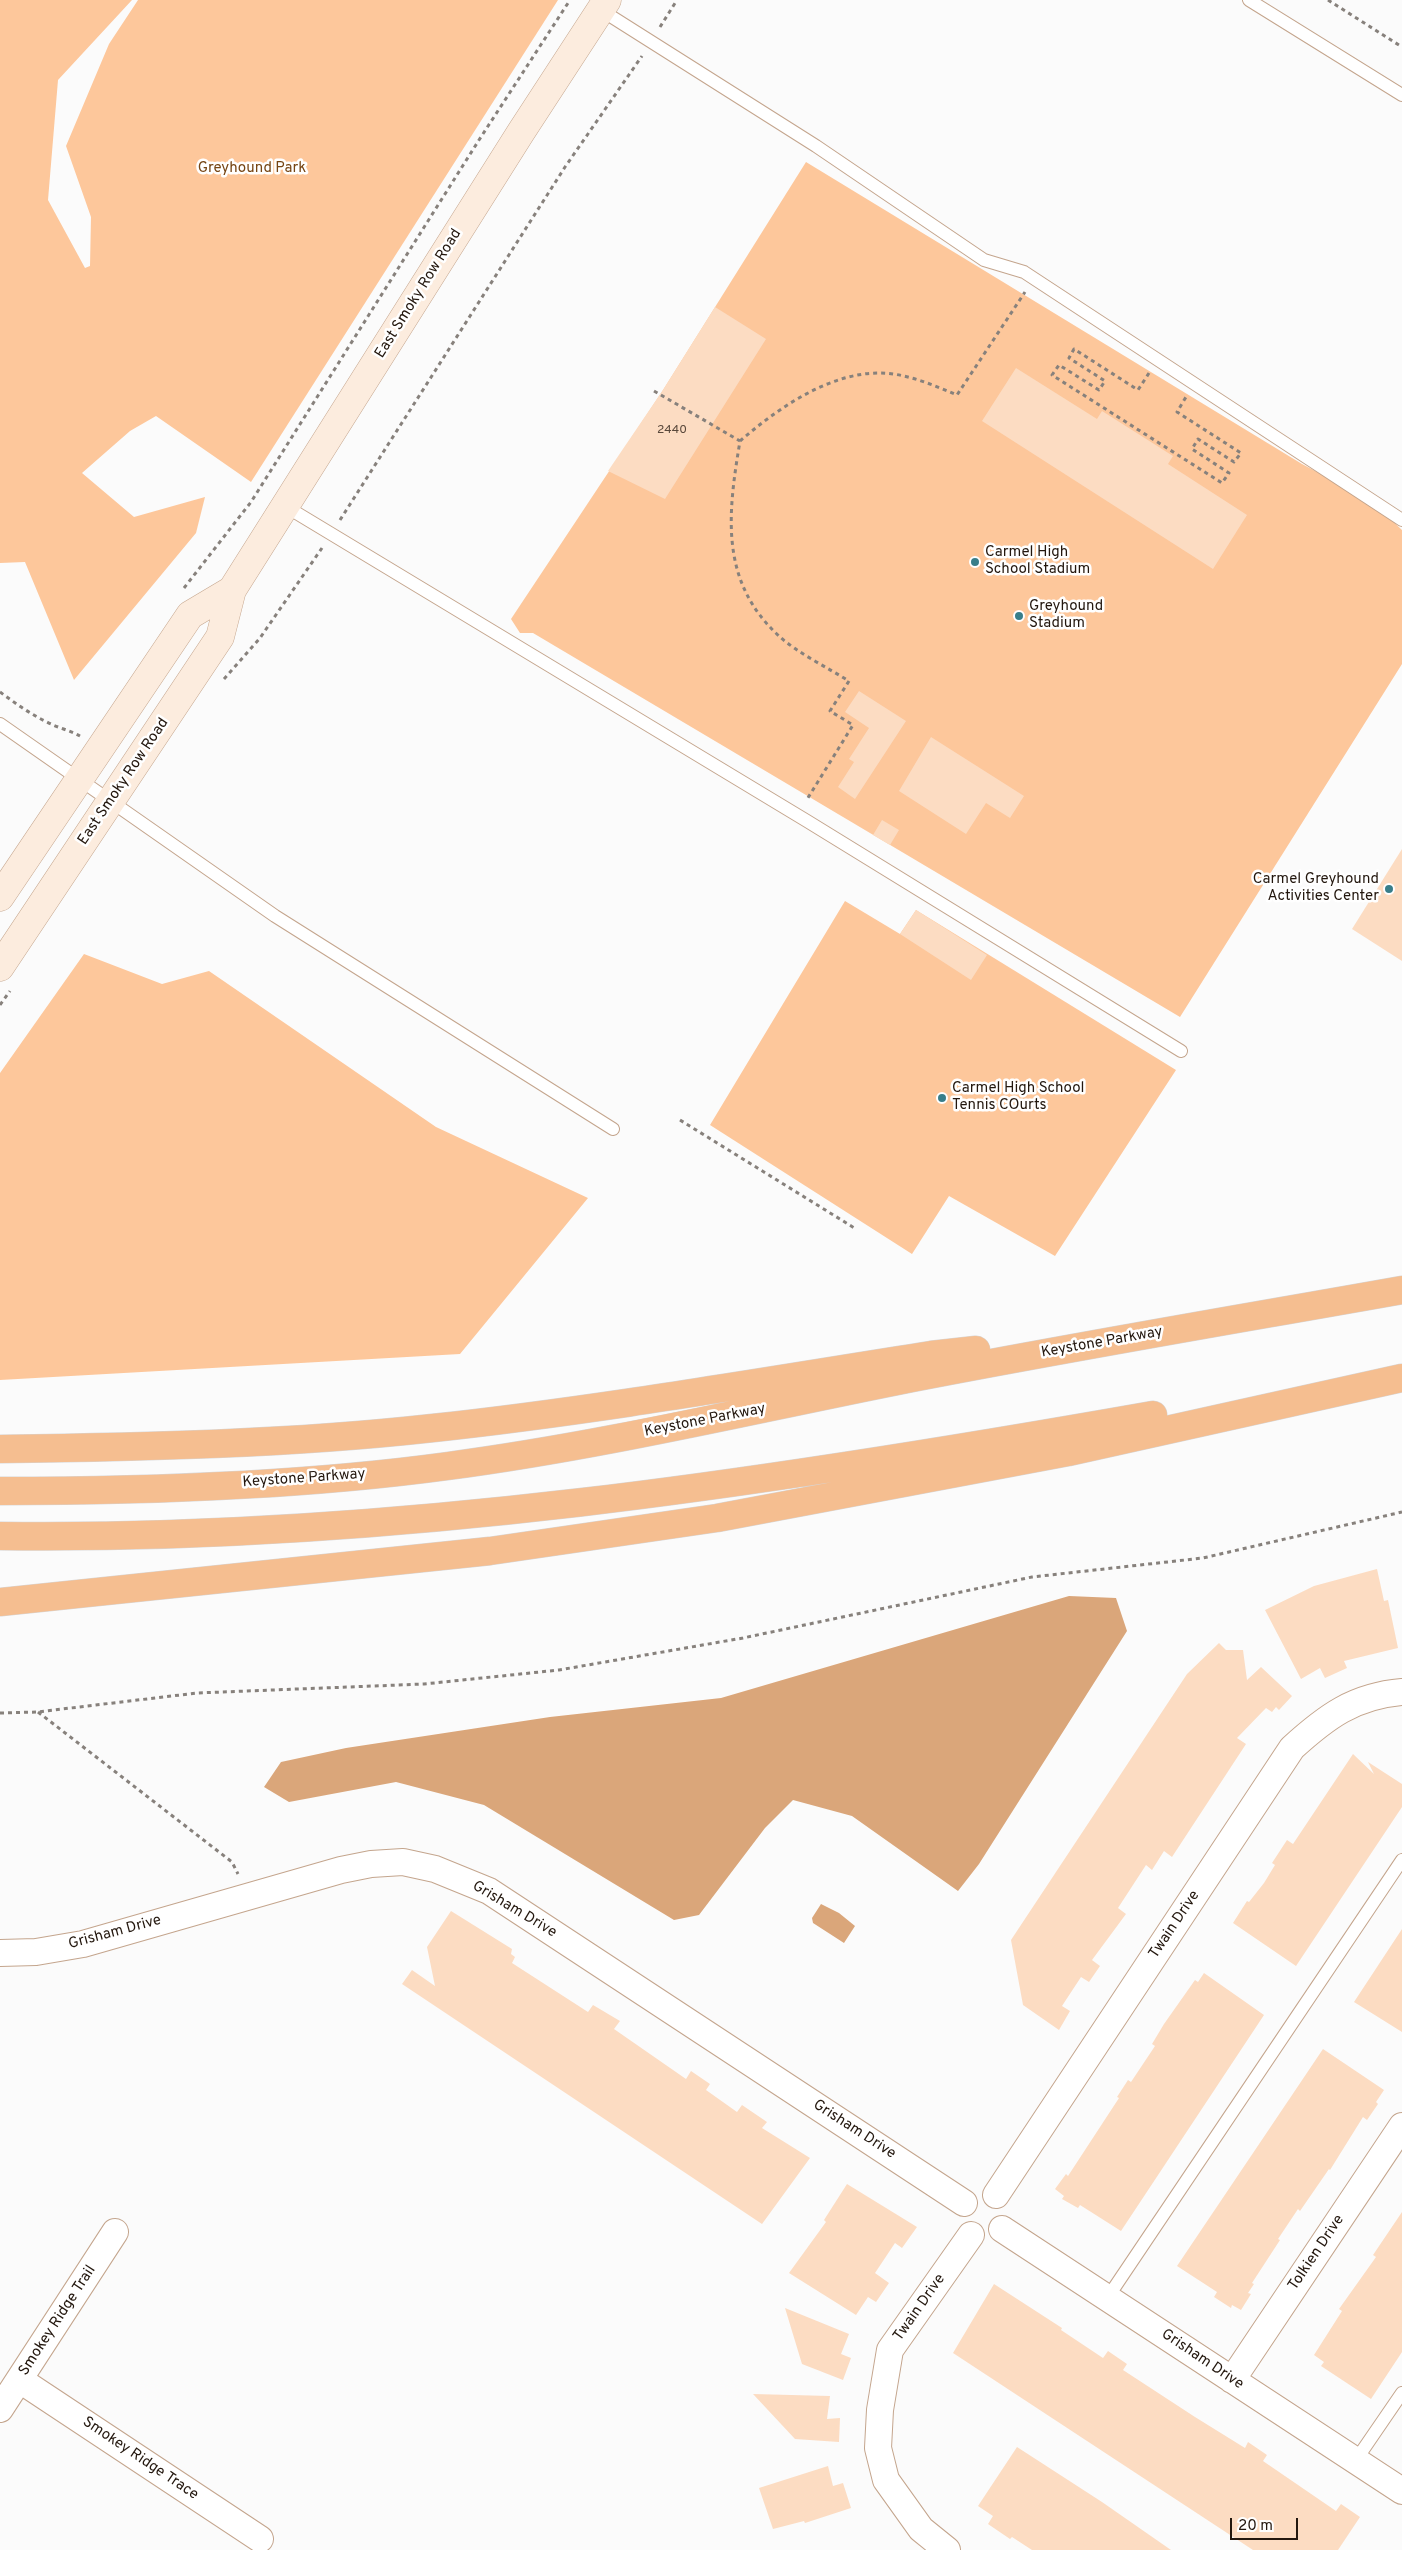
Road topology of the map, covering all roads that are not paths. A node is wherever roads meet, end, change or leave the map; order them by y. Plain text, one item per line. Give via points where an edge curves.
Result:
1 (1249, 0) edge
2 (604, 5) edge
3 (1402, 95) edge
4 (285, 506) junction
5 (1402, 520) edge
6 (232, 590) junction
7 (0, 724) edge
8 (79, 779) junction
9 (110, 801) junction
10 (0, 897) edge
11 (0, 966) edge
12 (1181, 1051) dead end
13 (613, 1128) dead end
14 (1402, 1290) edge
15 (1181, 1329) junction
16 (1402, 1370) edge
17 (1402, 1378) edge
18 (0, 1449) edge
19 (0, 1491) edge
20 (0, 1536) edge
21 (0, 1602) edge
22 (1395, 1693) edge
23 (1402, 1860) edge
24 (0, 1953) edge
25 (1402, 2126) edge
26 (996, 2195) junction
27 (964, 2203) junction
28 (1002, 2229) junction
29 (115, 2232) dead end
30 (971, 2235) junction
31 (1108, 2297) junction
32 (20, 2380) junction
33 (1232, 2380) junction
34 (1402, 2393) edge
35 (0, 2409) edge
36 (1356, 2460) junction
37 (1402, 2491) edge
38 (260, 2539) dead end
39 (947, 2550) edge

1 - 3 lane
2 - 4 street, East Smoky Row Road
2 - 5 lane via 984,260 1024,272
4 - 6 street, East Smoky Row Road
4 - 12 lane via 798,815
6 - 8 street, East Smoky Row Road via 190,615
6 - 9 street, East Smoky Row Road via 220,637
7 - 8 lane
8 - 9 lane
8 - 10 street, East Smoky Row Road
9 - 11 street, East Smoky Row Road
9 - 13 lane via 275,916
14 - 15 highway, Keystone Parkway
15 - 18 highway via 931,1355 600,1406 430,1428 174,1447
15 - 19 highway, Keystone Parkway via 588,1444 454,1466 238,1484
16 - 20 highway via 894,1460 590,1502 283,1528 118,1536
17 - 21 highway via 1068,1452 708,1520 490,1551
22 - 26 street, Twain Drive via 1343,1707 1292,1748
23 - 31 lane
24 - 27 street, Grisham Drive via 36,1952 83,1944 341,1870 403,1862 435,1869 490,1891
25 - 33 street, Tolkien Drive
26 - 27 street via 980,2192
26 - 28 street via 1005,2206 1006,2222
27 - 30 street via 961,2220
28 - 30 street via 990,2238
28 - 31 street, Grisham Drive
29 - 32 street, Smokey Ridge Trail
30 - 39 street, Twain Drive via 890,2350 880,2410 878,2448 886,2480 921,2528
31 - 33 street, Grisham Drive
32 - 35 street, Smokey Ridge Trail
32 - 38 street, Smokey Ridge Trace
33 - 36 street, Grisham Drive
34 - 36 lane
36 - 37 street, Grisham Drive

